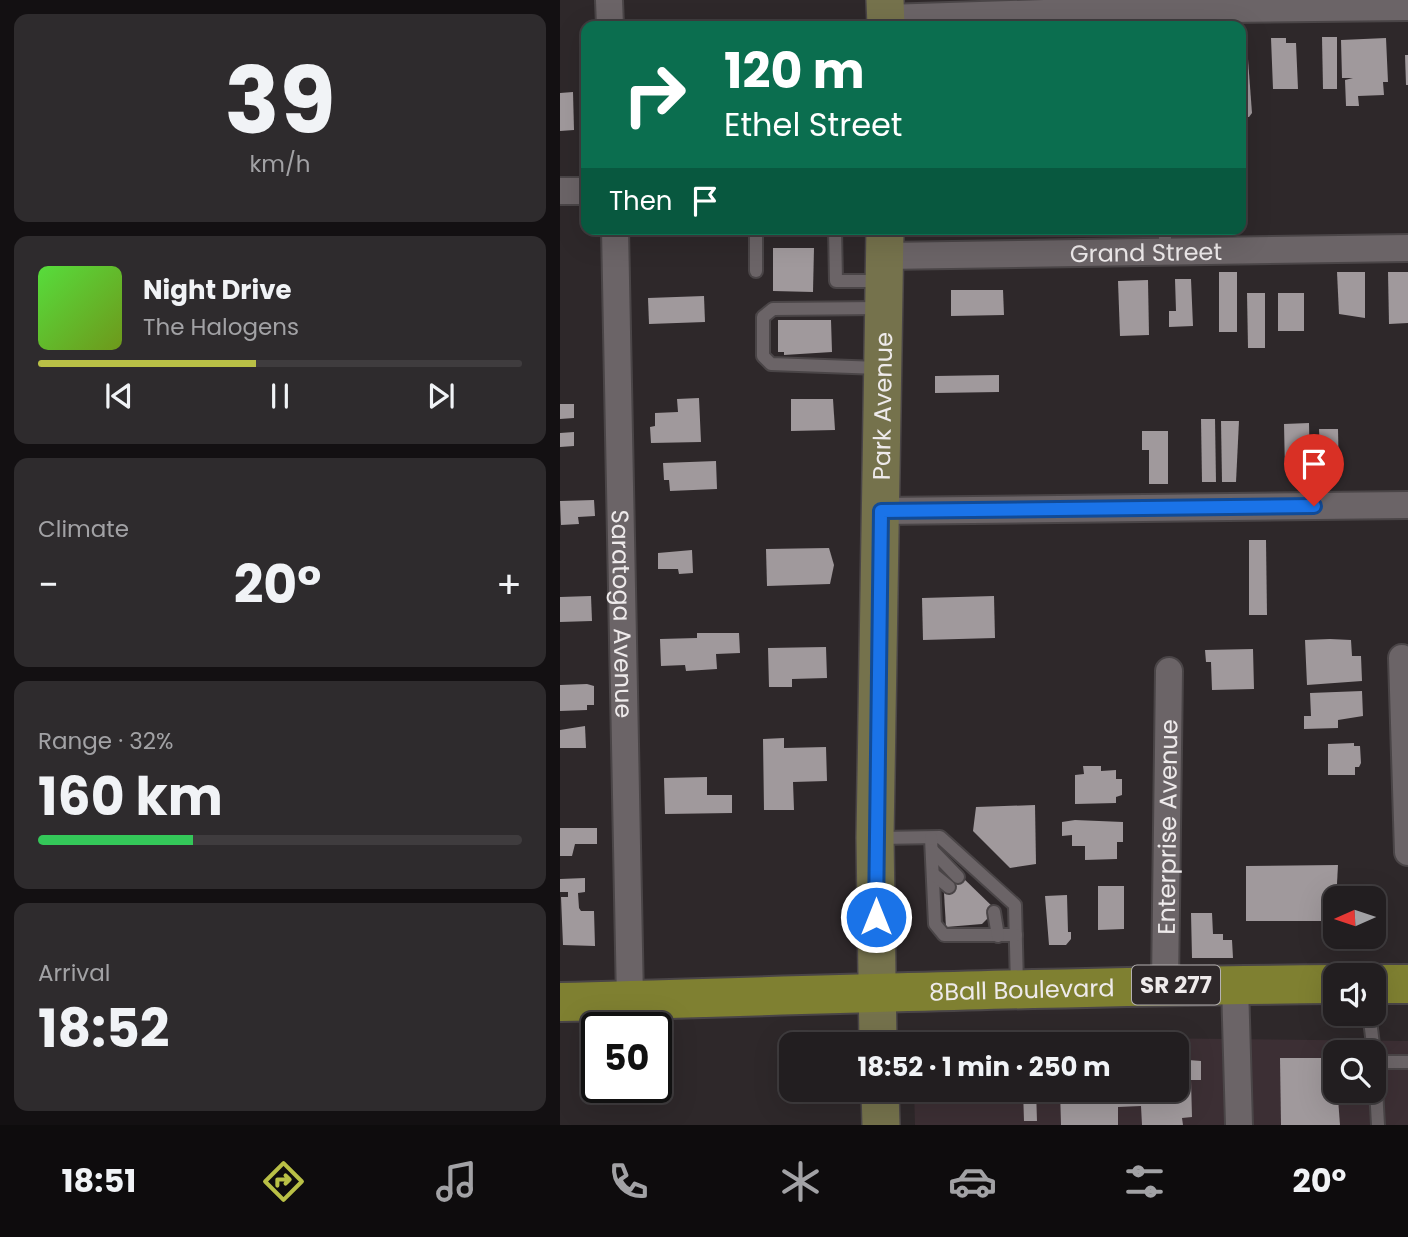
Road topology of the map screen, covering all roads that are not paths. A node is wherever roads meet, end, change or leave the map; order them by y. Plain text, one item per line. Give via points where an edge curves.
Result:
1 (609, 0) edge
2 (1408, 7) edge
3 (886, 15) edge
4 (1139, 18) edge
5 (610, 21) edge
6 (560, 191) edge
7 (581, 191) edge
8 (615, 235) edge
9 (756, 235) edge
10 (835, 235) edge
11 (1165, 240) edge
12 (1408, 248) edge
13 (885, 269) edge
14 (755, 271) dead end
15 (883, 368) junction
16 (1408, 505) edge
17 (881, 511) junction
18 (1402, 659) dead end
19 (1169, 671) dead end
20 (875, 838) junction
21 (932, 844) junction
22 (1408, 852) edge
23 (933, 874) junction
24 (933, 899) junction
25 (944, 910) dead end
26 (960, 925) dead end
27 (1016, 935) junction
28 (971, 937) junction
29 (1323, 984) edge
30 (1386, 984) edge
31 (1408, 984) edge
32 (1165, 985) junction
33 (1235, 985) junction
34 (1017, 990) junction
35 (876, 995) junction
36 (643, 1000) junction
37 (560, 1002) edge
38 (877, 1032) edge
39 (1386, 1057) edge
40 (1408, 1062) edge
41 (880, 1102) edge
42 (1377, 1103) edge
43 (881, 1125) edge
44 (1239, 1125) edge
45 (1378, 1125) edge

1 - 5 street
2 - 4 street
3 - 4 street
6 - 7 street
8 - 36 street, Saratoga Avenue
9 - 14 lane
10 - 13 lane via 836,281
11 - 12 street, Grand Street
11 - 13 street, Grand Street
13 - 15 main road, Park Avenue
13 - 15 lane via 772,309 763,317 763,356 771,364
15 - 17 main road, Park Avenue
16 - 17 street
17 - 20 main road, Park Avenue
18 - 22 street
19 - 32 street, Enterprise Avenue
20 - 21 lane
20 - 35 main road, Park Avenue
21 - 23 lane
21 - 23 lane via 954,882
21 - 27 lane via 940,837 1015,905
23 - 24 lane
24 - 25 lane
24 - 28 lane via 935,924 944,935
26 - 28 lane
27 - 28 lane via 994,923
27 - 34 lane
29 - 33 main road, 8Ball Boulevard / SR 277
30 - 31 main road
32 - 33 main road, 8Ball Boulevard / SR 277
32 - 34 main road, 8Ball Boulevard / SR 277
33 - 44 street
34 - 35 main road, 8Ball Boulevard / SR 277
35 - 36 main road, SR 277
35 - 38 main road, Park Avenue
36 - 37 main road, SR 277
39 - 40 lane
41 - 43 main road
42 - 45 lane

